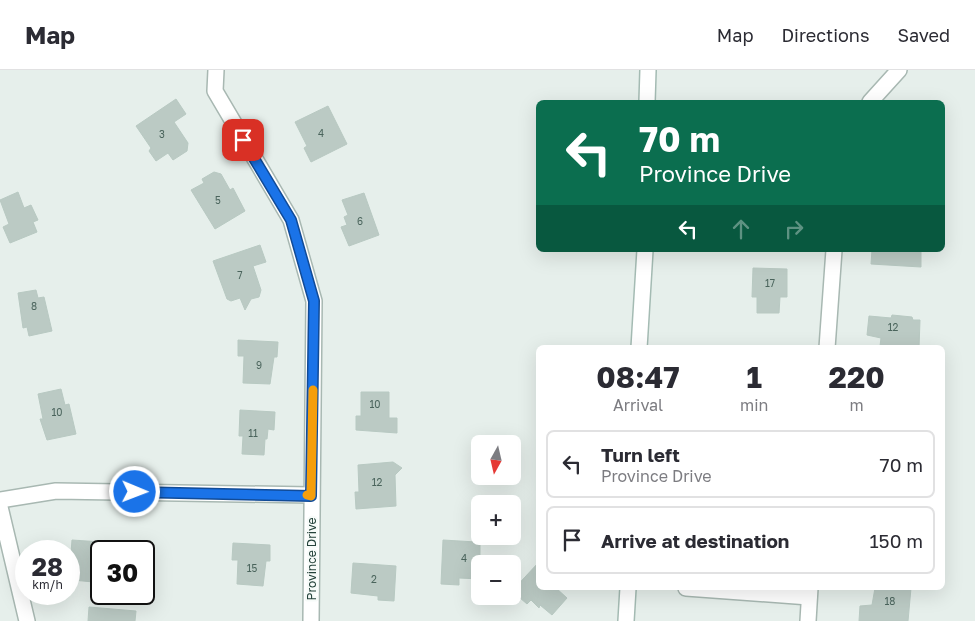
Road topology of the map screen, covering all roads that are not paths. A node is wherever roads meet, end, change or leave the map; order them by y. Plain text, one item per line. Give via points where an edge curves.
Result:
1 (216, 70) edge
2 (648, 70) edge
3 (899, 70) edge
4 (647, 100) edge
5 (872, 100) edge
6 (645, 252) edge
7 (834, 252) edge
8 (639, 345) edge
9 (827, 345) edge
10 (311, 496) junction
11 (0, 500) edge
12 (0, 507) edge
13 (628, 590) edge
14 (748, 590) edge
15 (810, 592) edge
16 (27, 621) edge
17 (311, 621) edge
18 (626, 621) edge
19 (808, 621) edge

1 - 10 street, Province Drive via 215,91 291,220 314,301
2 - 4 street
3 - 5 street
6 - 8 street
7 - 9 street
10 - 11 street via 56,491
10 - 17 street, Province Drive
12 - 16 street
13 - 18 street
14 - 15 street
15 - 19 street

